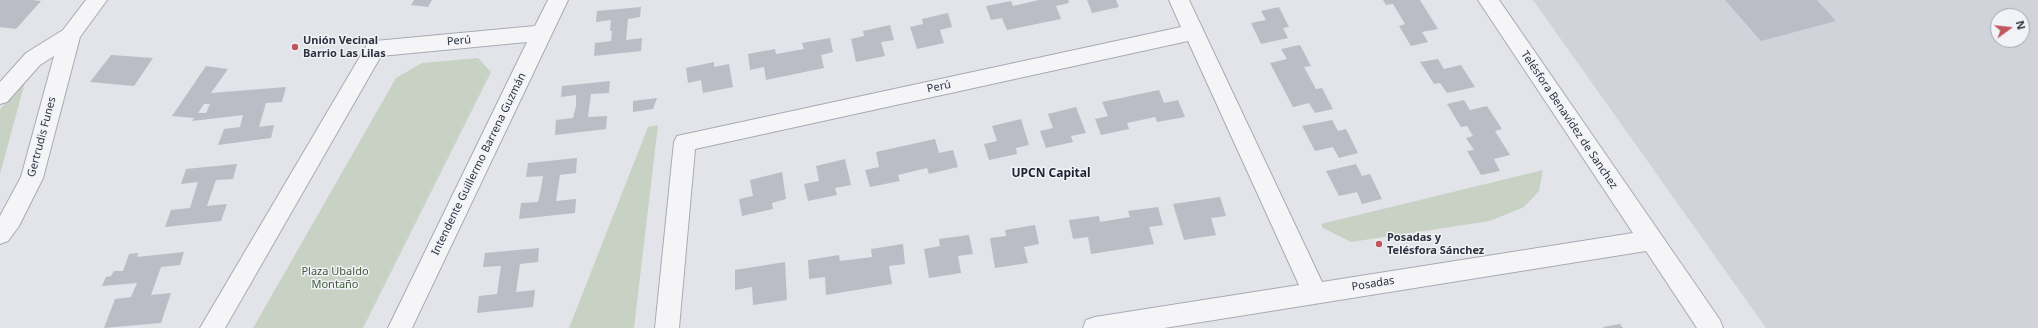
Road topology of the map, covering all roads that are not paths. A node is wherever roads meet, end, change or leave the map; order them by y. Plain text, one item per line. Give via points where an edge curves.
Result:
1 (97, 0) edge
2 (558, 0) edge
3 (1179, 0) edge
4 (1488, 0) edge
5 (1194, 32) junction
6 (542, 34) junction
7 (70, 35) junction
8 (0, 96) edge
9 (0, 234) edge
10 (1651, 240) junction
11 (1315, 293) junction
12 (1165, 323) edge
13 (212, 328) edge
14 (400, 328) edge
15 (667, 328) edge
16 (1095, 328) edge
17 (1711, 328) edge

1 - 7 street, Gertrudis Funes
2 - 6 street, Intendente Guillermo Barrena Guzmán
3 - 5 street
4 - 10 street, Telésfora Benavídez de Sanchez
5 - 11 street
5 - 15 street, Perú via 685,142
6 - 13 street, Perú via 375,49
6 - 14 street, Intendente Guillermo Barrena Guzmán
7 - 8 street, Gertrudis Funes via 33,59
7 - 9 street, Gertrudis Funes via 32,178 11,219
10 - 11 street, Posadas
10 - 17 street, Telésfora Benavídez de Sanchez
11 - 12 street, Posadas
12 - 16 street, Posadas

